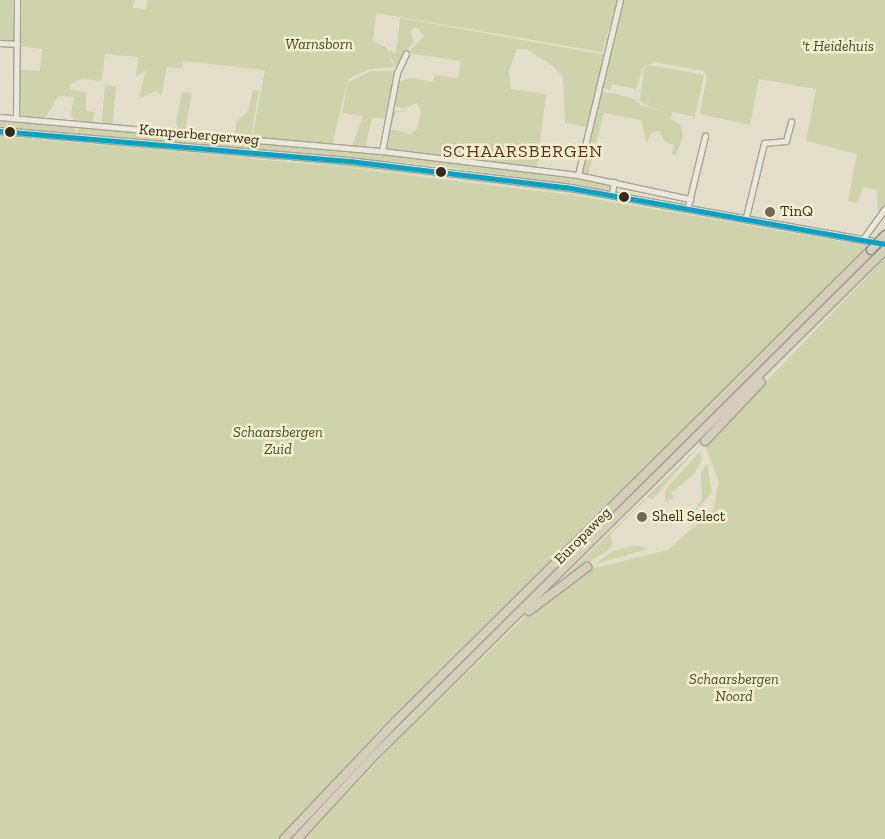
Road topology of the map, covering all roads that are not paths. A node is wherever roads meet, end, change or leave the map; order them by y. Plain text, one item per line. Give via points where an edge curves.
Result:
1 (17, 0) edge
2 (620, 0) edge
3 (0, 43) edge
4 (17, 44) junction
5 (406, 54) dead end
6 (0, 117) edge
7 (16, 119) junction
8 (791, 122) dead end
9 (0, 131) edge
10 (705, 136) dead end
11 (382, 151) junction
12 (578, 175) junction
13 (614, 182) junction
14 (612, 193) junction
15 (689, 203) junction
16 (885, 209) edge
17 (746, 217) junction
18 (885, 235) edge
19 (863, 239) junction
20 (885, 244) edge
21 (884, 251) edge
22 (814, 323) junction
23 (706, 441) dead end
24 (587, 567) dead end
25 (464, 668) junction
26 (284, 839) edge
27 (296, 839) edge

1 - 4 street
2 - 12 street
3 - 4 street
4 - 7 street
5 - 11 street via 397,73
6 - 7 street, Kemperbergerweg
7 - 11 street, Kemperbergerweg
8 - 17 street via 786,141 764,142
9 - 14 main road, Kemperbergerweg via 349,161
10 - 15 street
11 - 12 street, Kemperbergerweg
12 - 13 street, Kemperbergerweg
13 - 14 street
13 - 15 street, Kemperbergerweg
14 - 15 main road, Kemperbergerweg
15 - 17 main road, Kemperbergerweg
16 - 19 street
17 - 19 main road, Kemperbergerweg
18 - 26 highway, Europaweg, bridge via 390,727
19 - 20 main road, Kemperbergerweg
21 - 22 highway, Europaweg
22 - 23 highway
22 - 25 highway, Europaweg
24 - 25 highway via 546,594
25 - 27 highway, Europaweg

